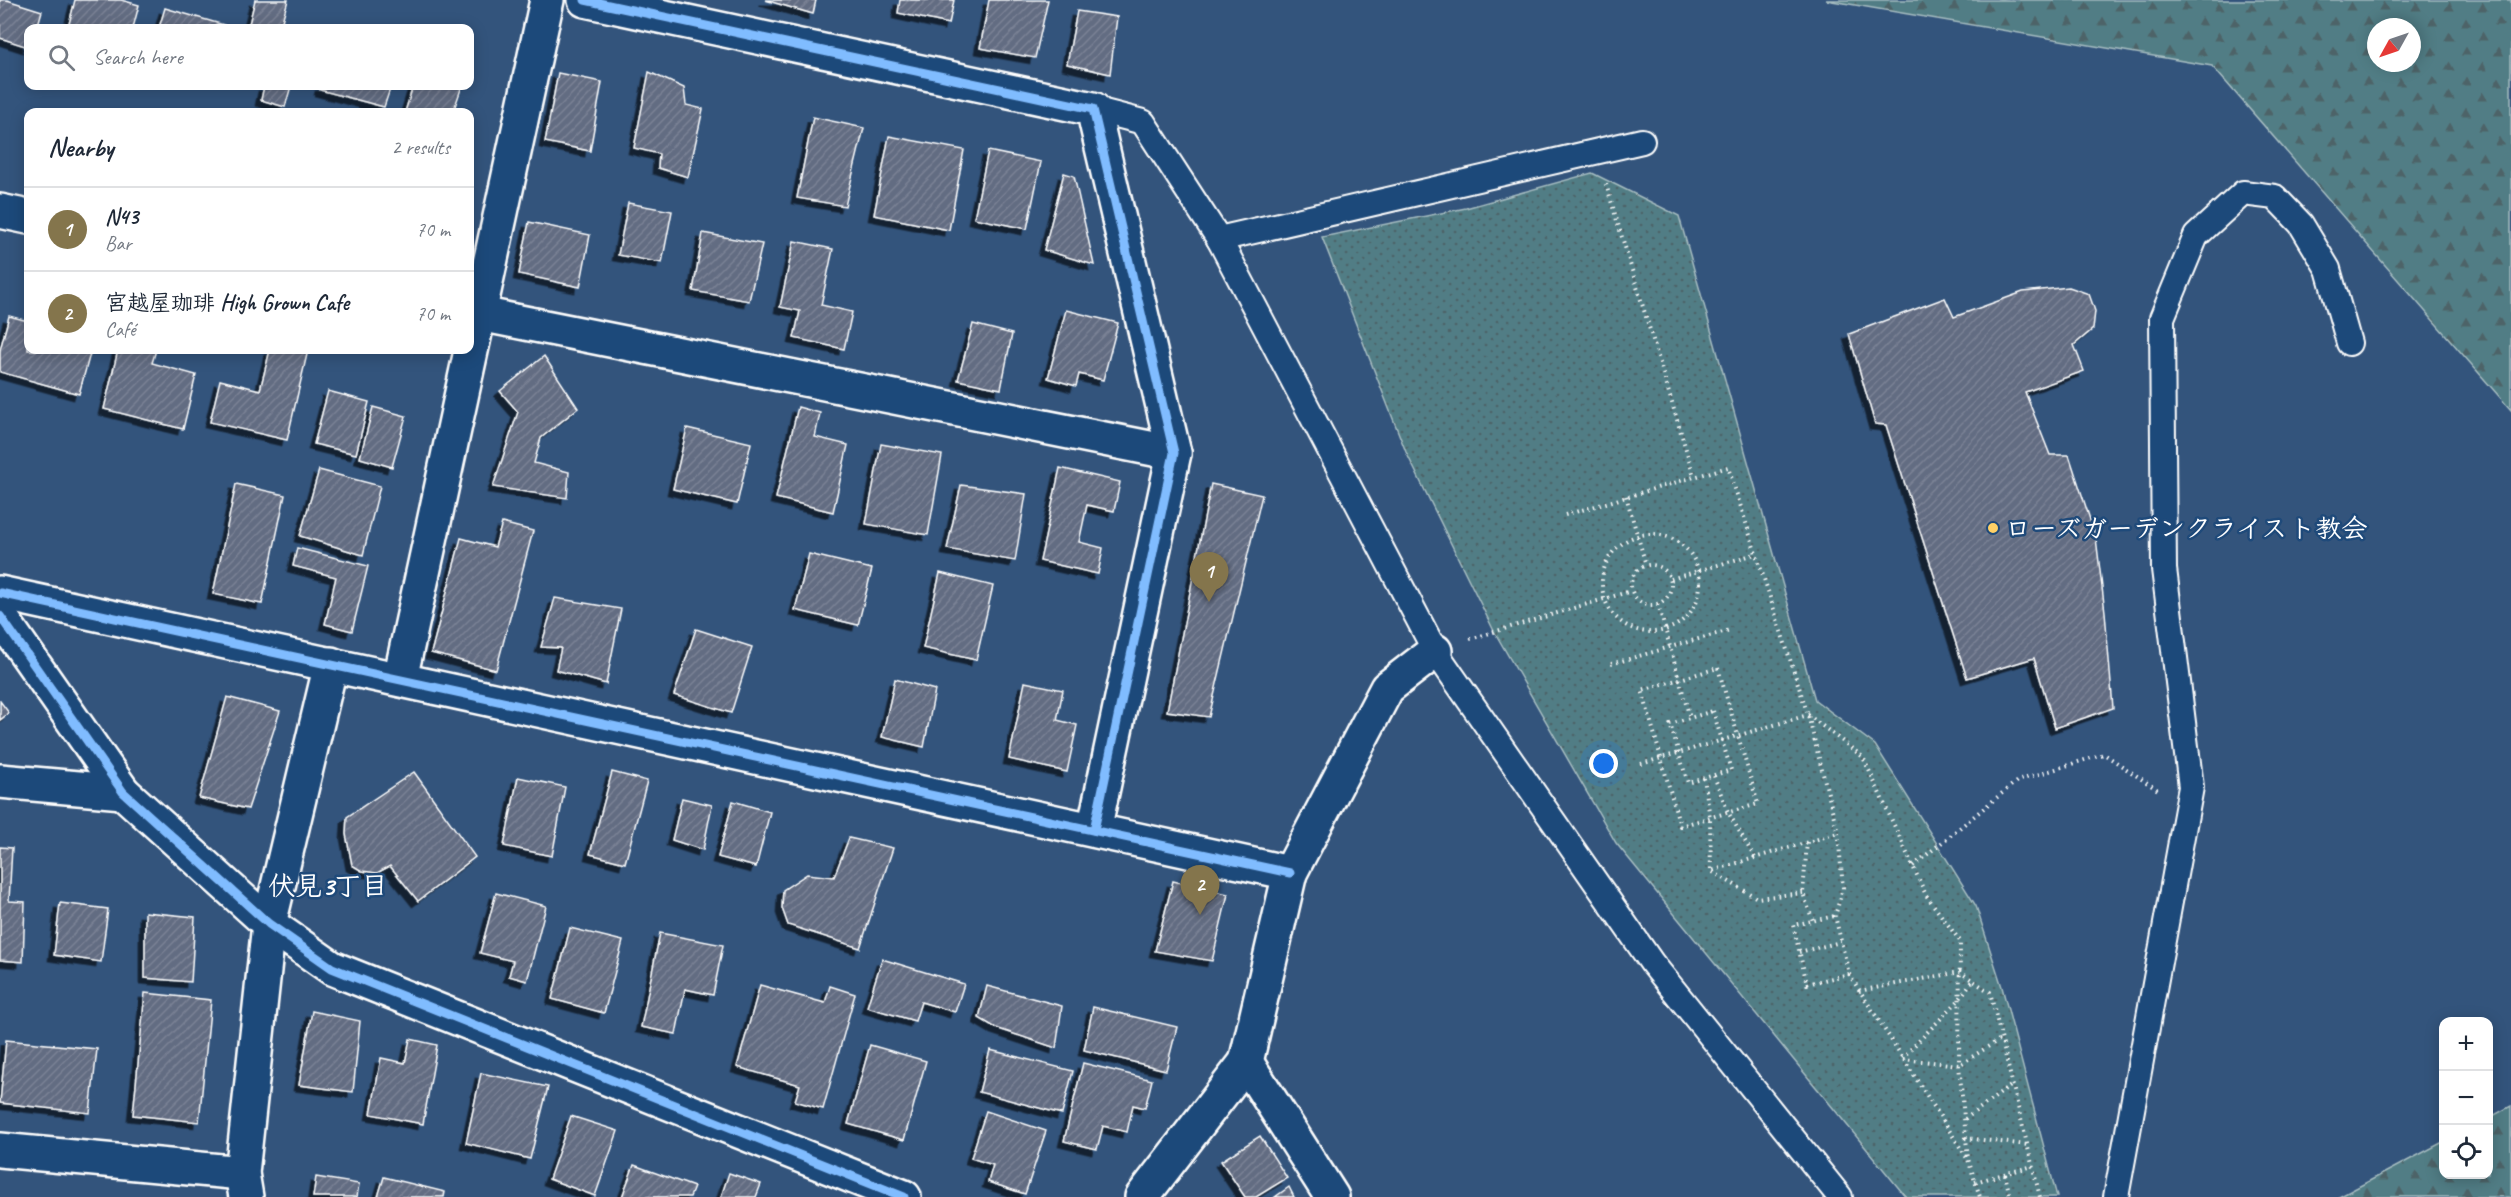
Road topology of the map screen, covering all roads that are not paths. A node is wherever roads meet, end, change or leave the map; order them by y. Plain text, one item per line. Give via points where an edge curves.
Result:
1 (547, 0) edge
2 (585, 0) edge
3 (1093, 109) junction
4 (1642, 141) dead end
5 (0, 211) edge
6 (24, 216) edge
7 (1218, 239) junction
8 (474, 313) edge
9 (2349, 343) dead end
10 (466, 354) edge
11 (1174, 453) junction
12 (0, 593) edge
13 (0, 616) edge
14 (1435, 651) junction
15 (331, 664) junction
16 (400, 679) junction
17 (0, 781) edge
18 (123, 792) junction
19 (1094, 830) junction
20 (1290, 873) junction
21 (269, 924) junction
22 (1246, 1062) junction
23 (0, 1150) edge
24 (244, 1185) edge
25 (904, 1197) edge
26 (1142, 1197) edge
27 (1332, 1197) edge
28 (1840, 1197) edge
29 (2116, 1197) edge

1 - 8 street
2 - 3 street
3 - 7 lane via 1143,122
3 - 11 street
4 - 7 lane
5 - 6 street
7 - 14 lane
8 - 11 street
9 - 29 lane via 2328,268 2301,224 2276,197 2243,193 2196,236 2162,318 2164,569 2191,787
10 - 16 street
11 - 19 street
12 - 15 street
13 - 18 street
14 - 20 street via 1387,688
14 - 28 lane via 1653,963
15 - 16 street
15 - 21 street
16 - 19 street
17 - 18 street
18 - 21 street
19 - 20 street
20 - 22 street
21 - 24 street
21 - 25 street via 332,968
22 - 26 street
22 - 27 street
23 - 24 street

